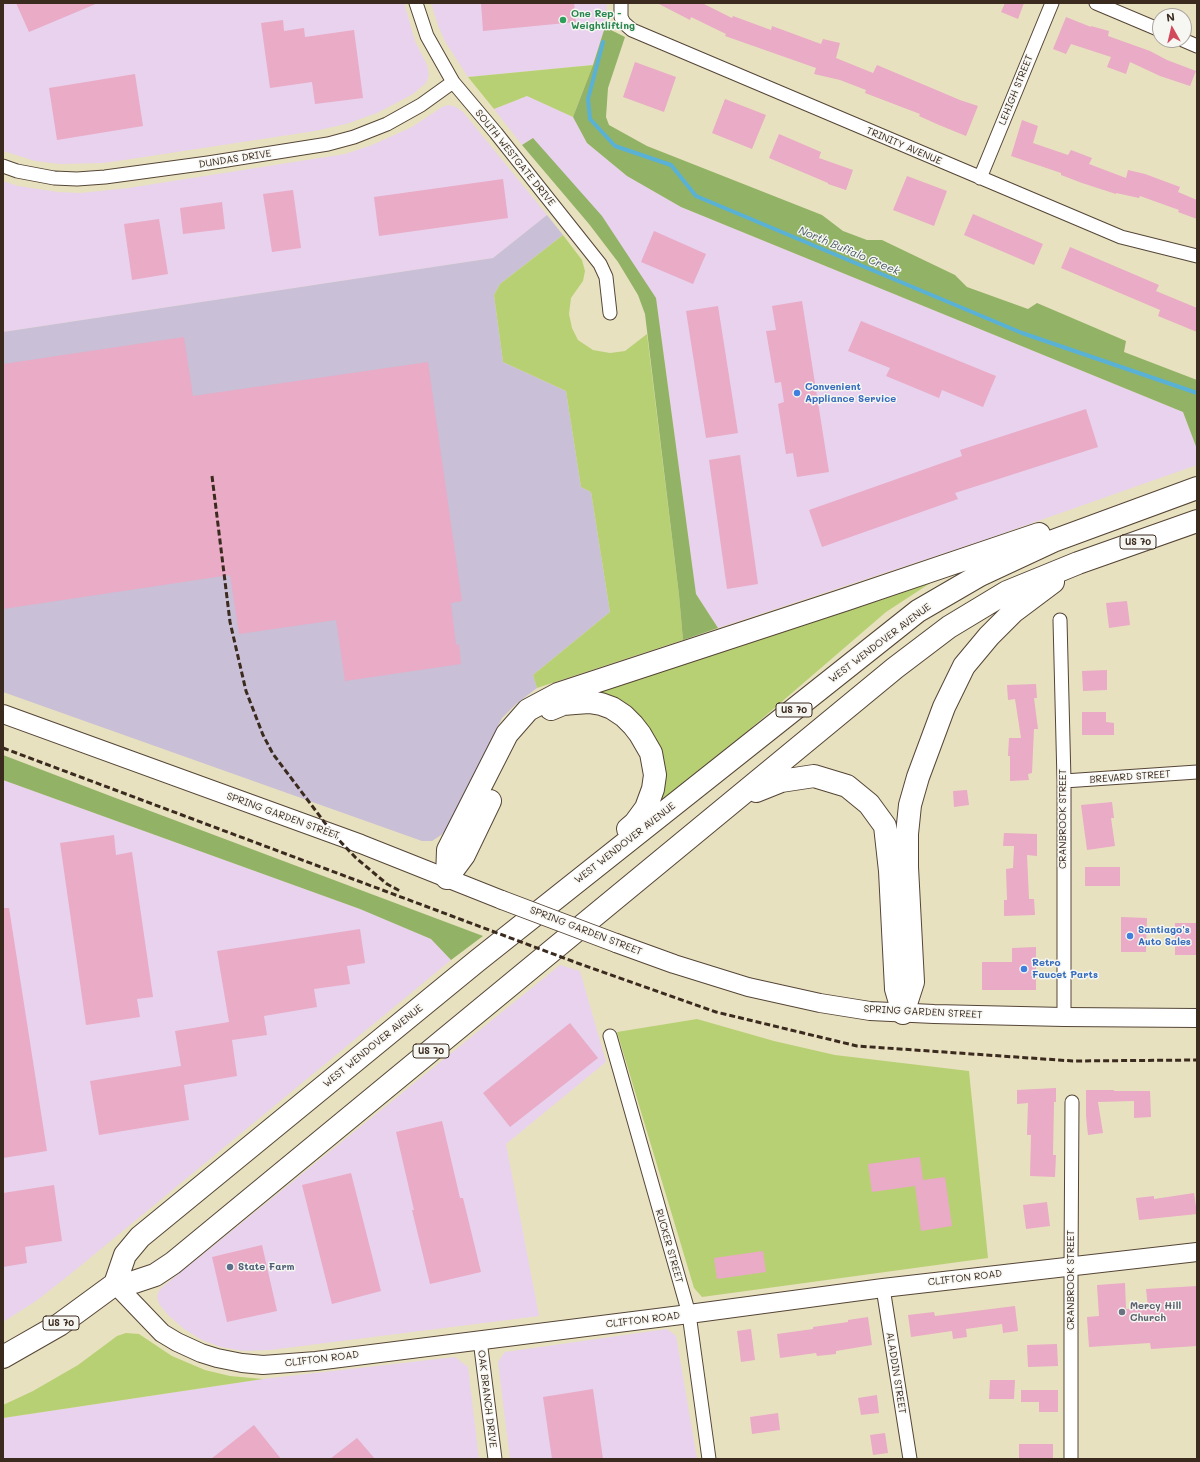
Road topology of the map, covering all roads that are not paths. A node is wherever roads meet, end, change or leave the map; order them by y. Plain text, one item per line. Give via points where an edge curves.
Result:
1 (416, 3) edge
2 (621, 3) edge
3 (1052, 3) edge
4 (1096, 3) edge
5 (1152, 27) edge
6 (453, 82) junction
7 (3, 166) edge
8 (980, 178) junction
9 (1197, 256) edge
10 (610, 313) dead end
11 (1197, 488) edge
12 (1141, 508) junction
13 (1197, 520) edge
14 (1078, 563) junction
15 (1060, 620) dead end
16 (3, 714) edge
17 (1197, 772) edge
18 (1064, 781) junction
19 (738, 798) junction
20 (447, 878) junction
21 (477, 961) junction
22 (903, 1013) junction
23 (1064, 1017) junction
24 (1197, 1018) edge
25 (610, 1036) dead end
26 (1072, 1102) dead end
27 (1197, 1252) edge
28 (1071, 1266) junction
29 (115, 1284) junction
30 (883, 1288) junction
31 (689, 1314) junction
32 (480, 1340) junction
33 (3, 1357) edge
34 (494, 1459) edge
35 (709, 1459) edge
36 (910, 1459) edge
37 (1072, 1459) edge

1 - 6 street, SOUTH WESTGATE DRIVE via 427,36
2 - 8 street, TRINITY AVENUE via 621,17 624,24 632,30
3 - 8 street, LEHIGH STREET
4 - 5 street
6 - 7 street, DUNDAS DRIVE via 421,105 387,124 328,144 200,164 77,179 54,178
6 - 10 street, SOUTH WESTGATE DRIVE via 600,264 606,276
8 - 9 street, TRINITY AVENUE via 1121,237
11 - 12 highway, WEST WENDOVER AVENUE / US 70
12 - 20 highway via 1085,518 546,700 528,710 507,734 448,850
12 - 21 highway, WEST WENDOVER AVENUE / US 70 via 1053,541 980,575 918,611
13 - 14 highway, US 70
14 - 19 highway, US 70 via 1007,592 948,627
14 - 22 highway via 1013,612 989,636 964,666 944,707 910,805 907,867 913,982
15 - 18 street, CRANBROOK STREET
16 - 20 main road, SPRING GARDEN STREET via 361,844
17 - 18 street, BREVARD STREET
18 - 23 street, CRANBROOK STREET
19 - 22 highway via 781,781 814,776 847,786 869,804 885,826 896,989
19 - 29 highway, US 70 via 173,1263 155,1275 134,1282
20 - 21 highway via 464,856 525,730 537,718 563,704 589,702 612,708 633,725 651,753 655,775 646,808 623,834
20 - 22 main road, SPRING GARDEN STREET, bridge via 616,943 716,978 786,996 870,1011
21 - 29 highway, WEST WENDOVER AVENUE / US 70 via 140,1237 125,1255
22 - 23 main road, SPRING GARDEN STREET
23 - 24 main road, SPRING GARDEN STREET
25 - 31 street, RUCKER STREET
26 - 28 street, CRANBROOK STREET
27 - 28 main road, CLIFTON ROAD
28 - 30 main road, CLIFTON ROAD
28 - 37 street, CRANBROOK STREET
29 - 32 main road, CLIFTON ROAD via 162,1333 211,1357 242,1363 284,1364
29 - 33 highway, US 70 via 59,1324
30 - 31 main road, CLIFTON ROAD
30 - 36 street, ALADDIN STREET
31 - 32 main road, CLIFTON ROAD
31 - 35 street, RUCKER STREET
32 - 34 street, OAK BRANCH DRIVE

